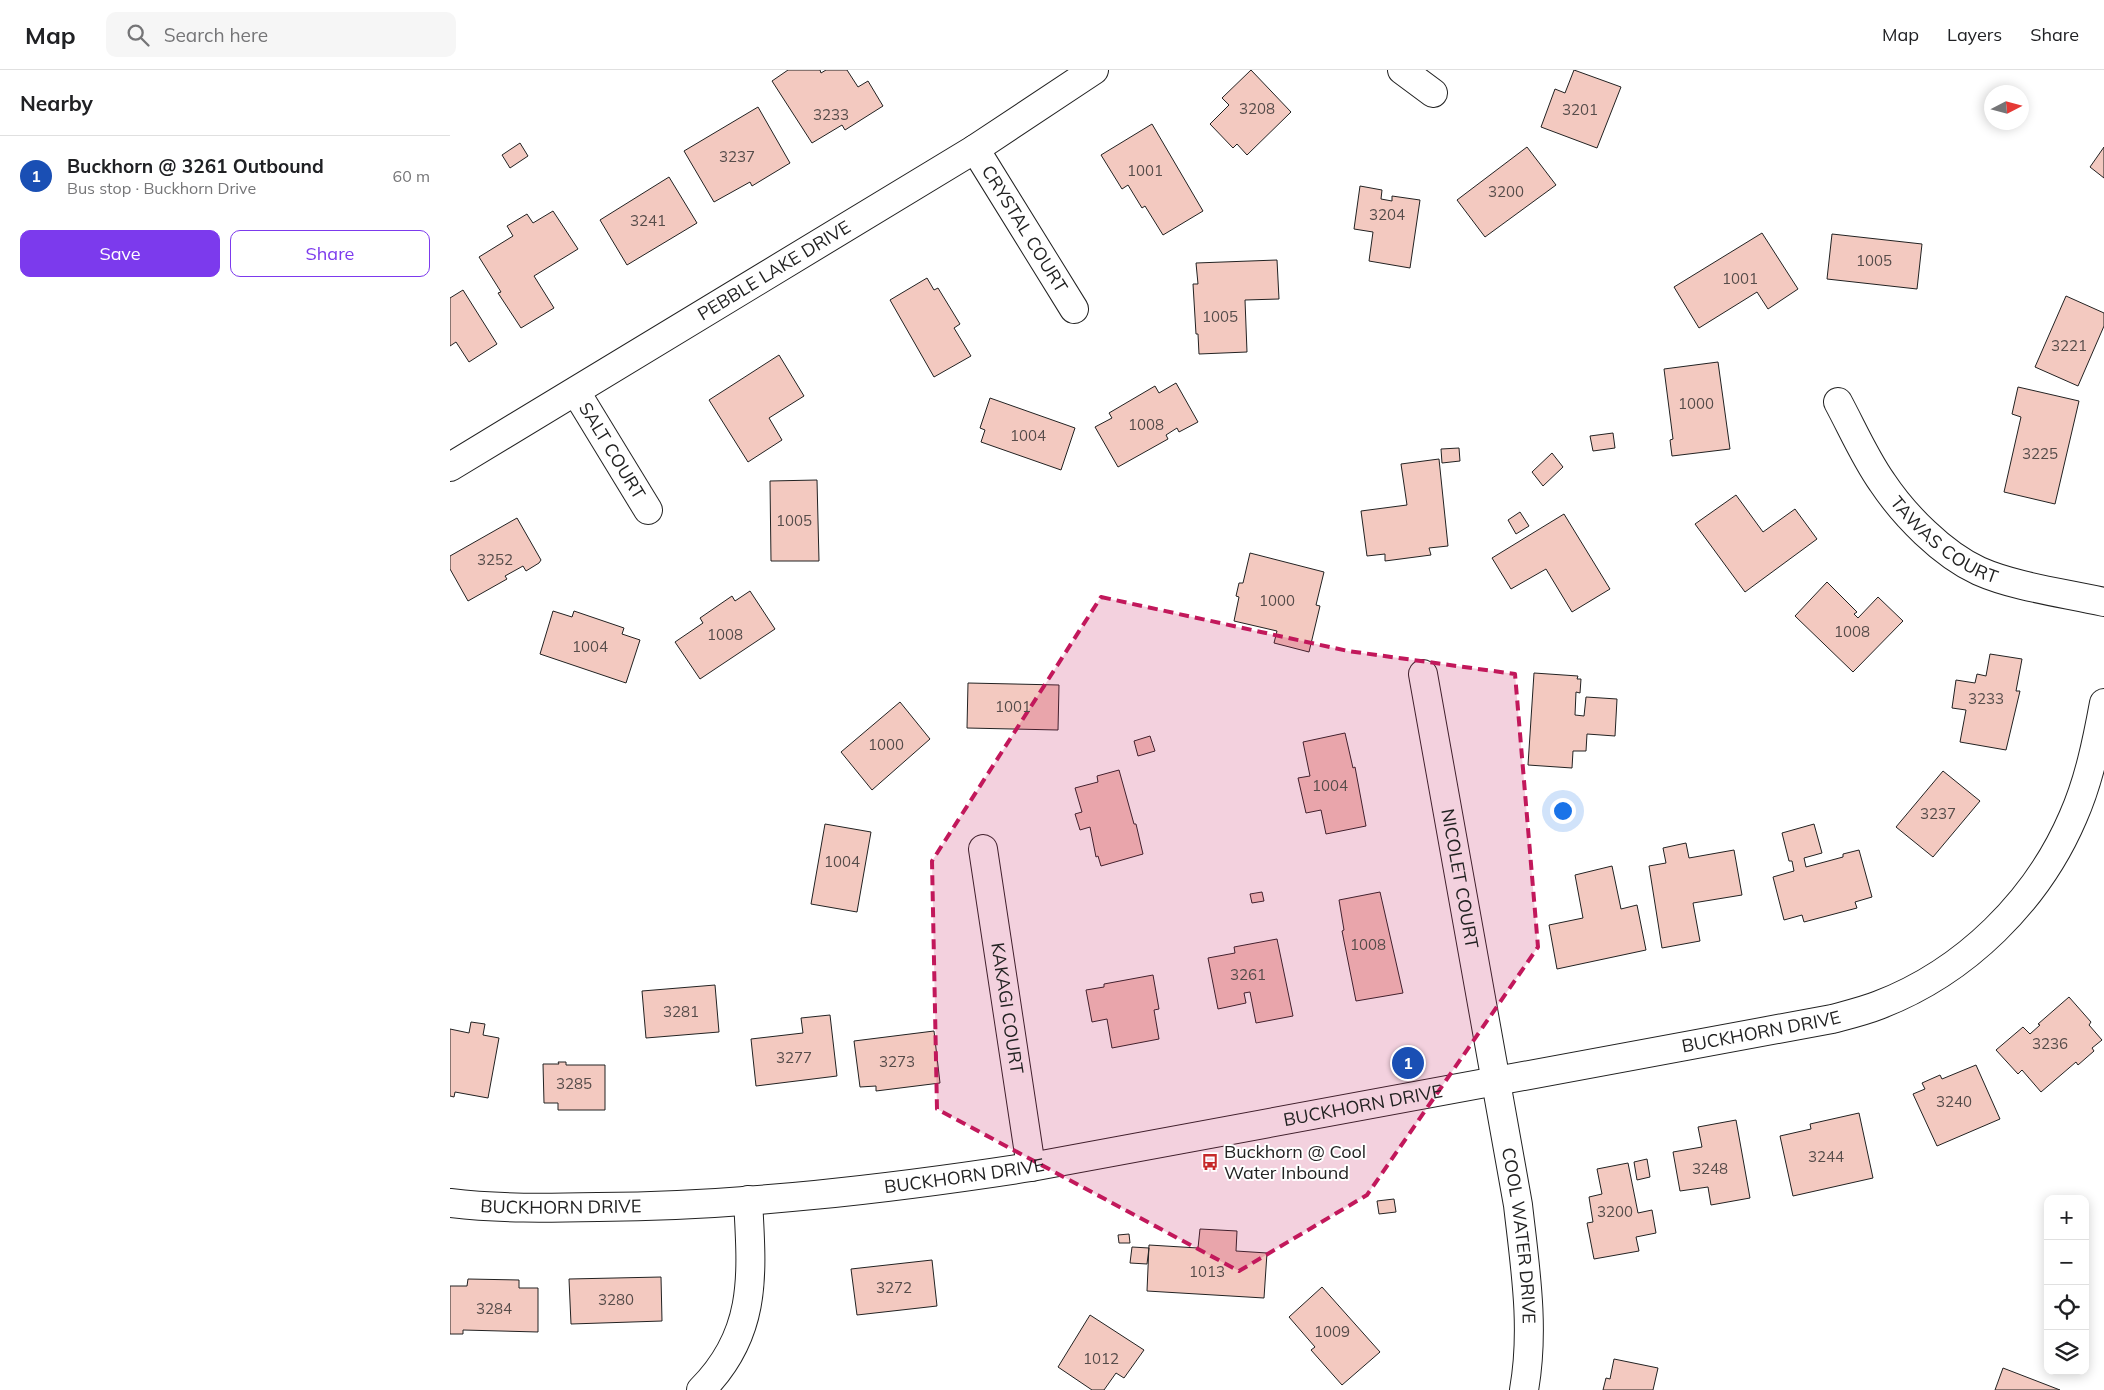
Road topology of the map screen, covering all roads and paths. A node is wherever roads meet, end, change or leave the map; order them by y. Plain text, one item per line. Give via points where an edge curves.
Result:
1 (1094, 70) edge
2 (1402, 70) edge
3 (1432, 93) dead end
4 (975, 149) junction
5 (1074, 309) dead end
6 (576, 392) junction
7 (1838, 402) dead end
8 (450, 467) edge
9 (648, 510) dead end
10 (2104, 602) edge
11 (1423, 674) dead end
12 (2104, 703) edge
13 (983, 849) dead end
14 (1495, 1082) junction
15 (1031, 1167) junction
16 (748, 1200) junction
17 (450, 1203) edge
18 (701, 1390) edge
19 (1524, 1390) edge

1 - 4 street, PEBBLE LAKE DRIVE
2 - 3 street
4 - 5 street, CRYSTAL COURT
4 - 6 street, PEBBLE LAKE DRIVE
6 - 8 street, PEBBLE LAKE DRIVE
6 - 9 street, SALT COURT
7 - 10 street, TAWAS COURT via 1882,482 1917,524 1950,554 1979,571
11 - 14 street, NICOLET COURT
12 - 14 street, BUCKHORN DRIVE via 2074,816 2043,873 2004,921 1963,957 1925,983 1879,1005 1832,1019
13 - 15 street, KAKAGI COURT
14 - 15 street, BUCKHORN DRIVE
14 - 19 street, COOL WATER DRIVE via 1518,1205 1528,1291 1528,1370
15 - 16 street, BUCKHORN DRIVE via 934,1182
16 - 17 street, BUCKHORN DRIVE via 662,1207 552,1208
16 - 18 street via 752,1270 748,1300 729,1355

